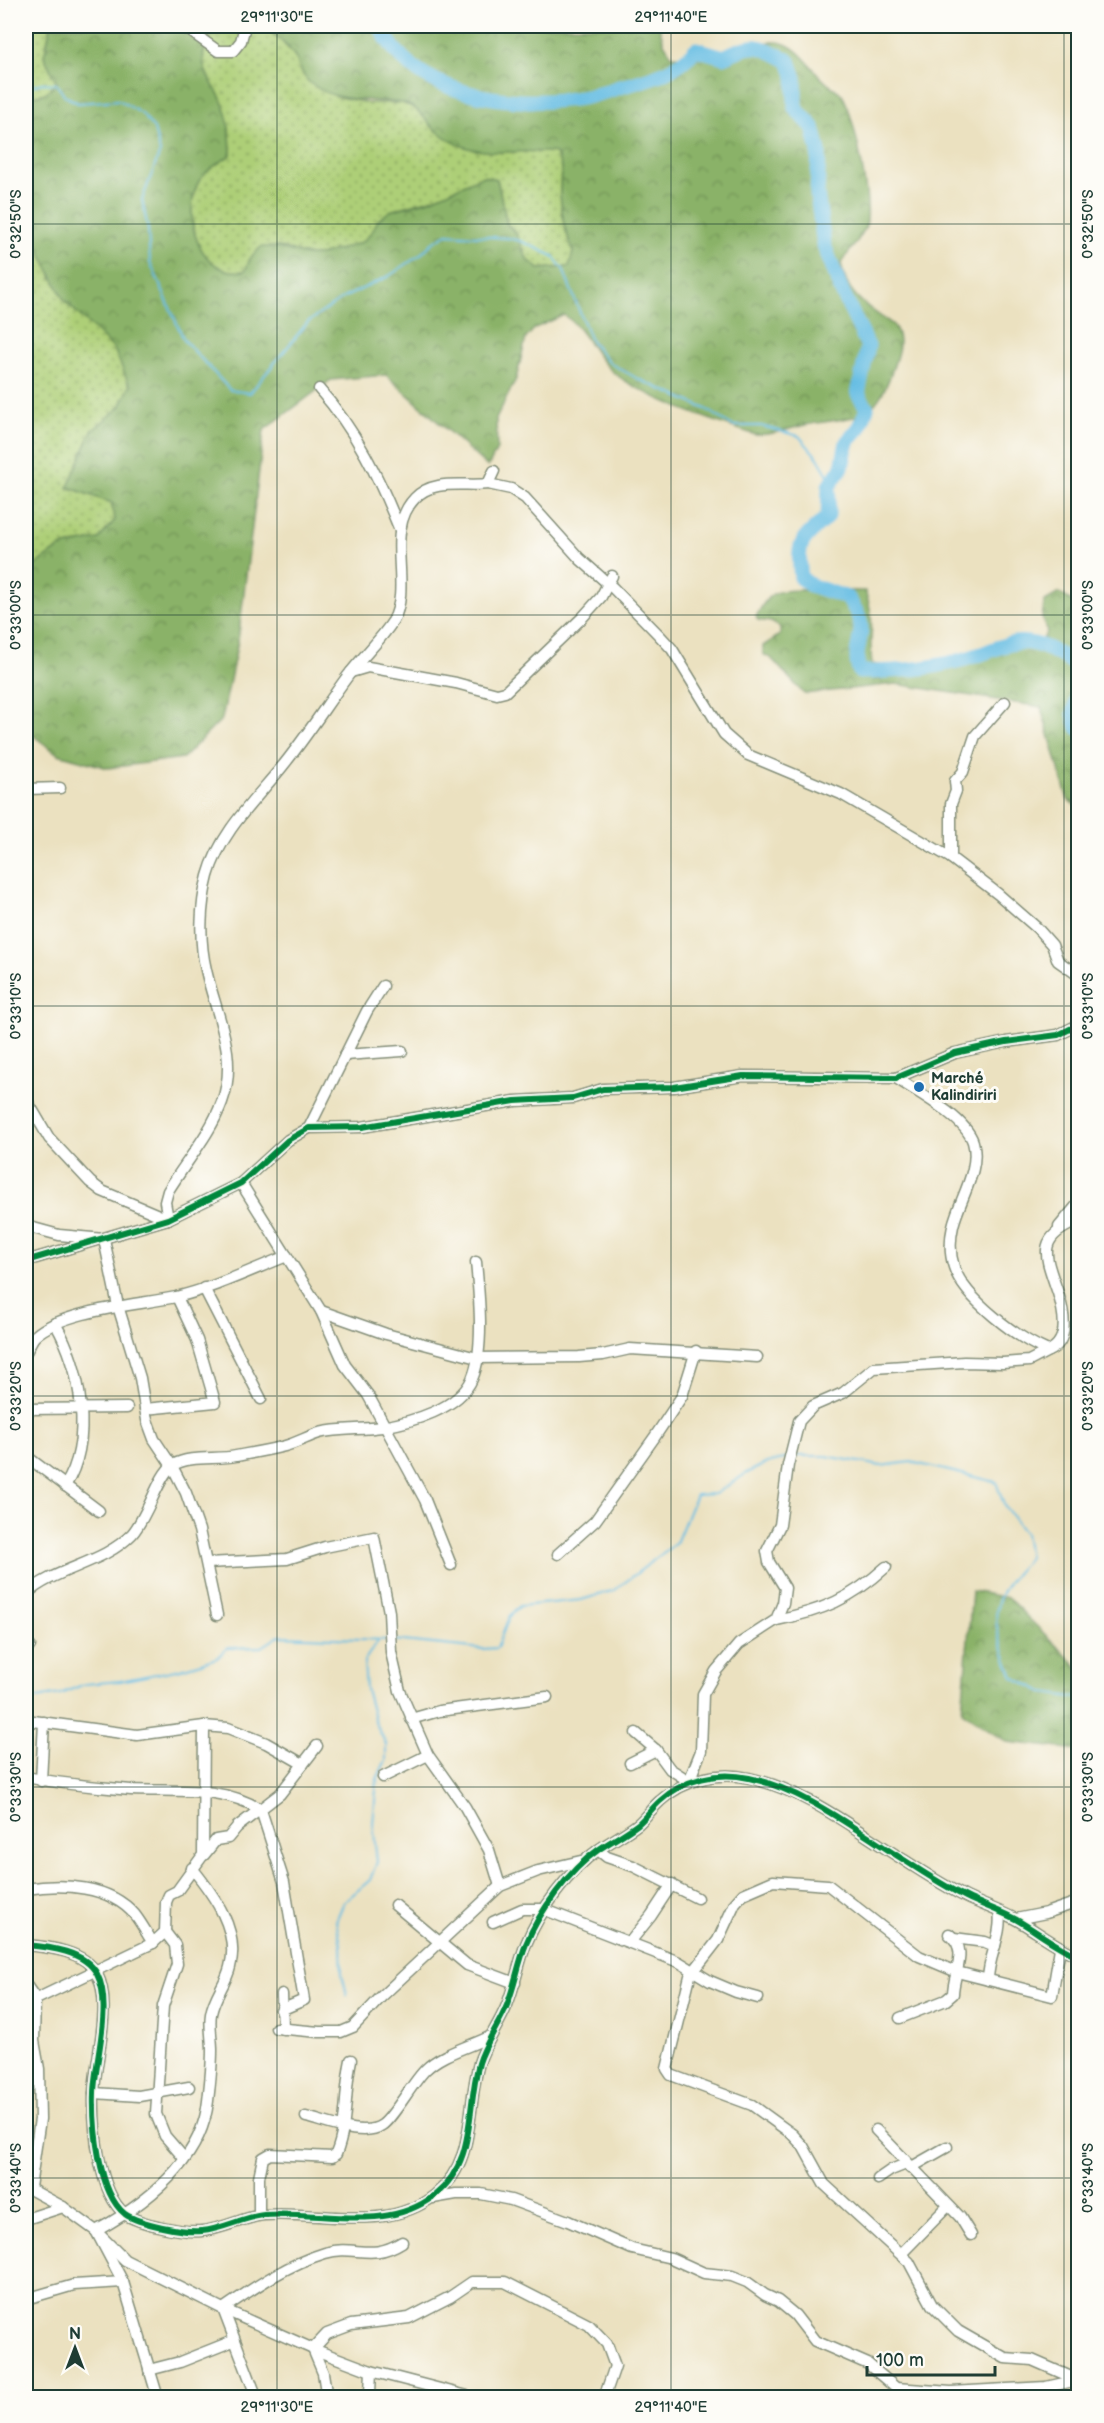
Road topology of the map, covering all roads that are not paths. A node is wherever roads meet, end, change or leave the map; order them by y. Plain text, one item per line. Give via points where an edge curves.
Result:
1 (183, 26) edge
2 (245, 26) edge
3 (319, 389) dead end
4 (494, 471) dead end
5 (488, 484) junction
6 (399, 528) junction
7 (610, 580) junction
8 (351, 672) junction
9 (1005, 702) dead end
10 (60, 788) dead end
11 (26, 789) edge
12 (951, 858) junction
13 (1078, 975) edge
14 (383, 986) dead end
15 (1078, 1025) edge
16 (402, 1051) dead end
17 (345, 1055) junction
18 (896, 1078) junction
19 (26, 1099) edge
20 (309, 1128) junction
21 (241, 1183) junction
22 (1078, 1204) edge
23 (168, 1219) junction
24 (1078, 1221) edge
25 (26, 1226) edge
26 (1054, 1234) junction
27 (104, 1239) junction
28 (288, 1256) junction
29 (26, 1261) edge
30 (476, 1262) dead end
31 (204, 1288) junction
32 (177, 1297) junction
33 (118, 1306) junction
34 (321, 1311) junction
35 (55, 1323) junction
36 (696, 1351) junction
37 (1048, 1351) junction
38 (26, 1352) edge
39 (757, 1357) dead end
40 (477, 1358) junction
41 (261, 1399) dead end
42 (127, 1408) dead end
43 (26, 1409) edge
44 (80, 1409) junction
45 (145, 1409) junction
46 (384, 1426) junction
47 (26, 1456) edge
48 (172, 1466) junction
49 (65, 1486) junction
50 (99, 1510) dead end
51 (558, 1554) dead end
52 (207, 1563) junction
53 (451, 1565) dead end
54 (886, 1567) dead end
55 (26, 1594) edge
56 (217, 1616) dead end
57 (776, 1620) junction
58 (547, 1697) dead end
59 (411, 1719) junction
60 (26, 1720) edge
61 (44, 1722) junction
62 (204, 1726) junction
63 (636, 1733) dead end
64 (317, 1746) dead end
65 (656, 1750) junction
66 (428, 1755) junction
67 (630, 1763) dead end
68 (303, 1764) junction
69 (26, 1777) edge
70 (383, 1777) dead end
71 (41, 1781) junction
72 (689, 1781) junction
73 (202, 1792) junction
74 (261, 1810) junction
75 (598, 1850) junction
76 (203, 1855) junction
77 (585, 1860) junction
78 (192, 1868) junction
79 (672, 1884) junction
80 (500, 1886) junction
81 (26, 1889) edge
82 (697, 1898) dead end
83 (1078, 1902) edge
84 (395, 1905) dead end
85 (543, 1909) junction
86 (999, 1912) junction
87 (1016, 1919) junction
88 (493, 1922) dead end
89 (165, 1932) junction
90 (630, 1942) junction
91 (153, 1943) junction
92 (440, 1944) junction
93 (26, 1946) edge
94 (994, 1946) junction
95 (1060, 1948) junction
96 (1078, 1956) edge
97 (693, 1971) junction
98 (96, 1972) junction
99 (957, 1972) junction
100 (988, 1980) junction
101 (515, 1983) junction
102 (26, 1986) edge
103 (282, 1994) dead end
104 (758, 1998) dead end
105 (30, 2001) edge
106 (281, 2010) junction
107 (900, 2018) dead end
108 (492, 2036) junction
109 (351, 2060) dead end
110 (189, 2087) dead end
111 (156, 2092) junction
112 (94, 2093) junction
113 (306, 2117) dead end
114 (343, 2128) junction
115 (876, 2130) dead end
116 (947, 2147) dead end
117 (184, 2158) junction
118 (908, 2166) junction
119 (878, 2179) dead end
120 (28, 2187) edge
121 (432, 2198) junction
122 (948, 2206) junction
123 (63, 2207) junction
124 (126, 2215) junction
125 (259, 2215) junction
126 (26, 2219) edge
127 (96, 2231) junction
128 (971, 2235) dead end
129 (402, 2242) dead end
130 (901, 2254) junction
131 (123, 2282) junction
132 (26, 2299) edge
133 (223, 2308) junction
134 (233, 2341) junction
135 (313, 2349) junction
136 (149, 2370) junction
137 (371, 2371) junction
138 (1078, 2380) edge
139 (370, 2393) dead end
140 (894, 2393) edge
141 (158, 2397) edge
142 (257, 2397) edge
143 (327, 2397) edge
144 (475, 2397) edge
145 (604, 2397) edge

1 - 2 street via 218,51 233,51
3 - 6 street via 364,451
4 - 5 street
5 - 6 street via 432,488 415,498
5 - 7 street via 511,489 525,498 580,559
6 - 8 street via 400,580 394,619
7 - 8 street via 602,597 505,692 497,694 368,667
7 - 12 street via 672,644 715,722 748,755 842,794
8 - 23 street via 300,746 232,825 208,875 202,946 223,1024 229,1072 223,1101 212,1125 168,1191
9 - 12 street via 975,736 963,772 955,781
10 - 11 street
12 - 13 street via 1037,928 1052,945 1058,961
14 - 17 street
15 - 18 street via 1058,1035 955,1053
16 - 17 street
17 - 20 street
18 - 20 street via 743,1076 675,1087 603,1089 573,1098 503,1102 362,1127
18 - 37 street via 963,1126 973,1141 971,1173 953,1227 951,1248 954,1268 962,1283 982,1306 1029,1343
19 - 23 street via 49,1138 90,1182
20 - 21 street via 288,1140
21 - 23 street
21 - 28 street
22 - 26 street
23 - 27 street
24 - 26 street
25 - 27 street via 59,1235
26 - 37 street via 1047,1247 1046,1261 1058,1292 1064,1329 1062,1342
27 - 29 street
27 - 33 street
28 - 31 street
28 - 34 street
30 - 40 street
31 - 32 street
31 - 41 street
32 - 33 street
32 - 45 street via 197,1340 215,1402
33 - 35 street
33 - 45 street via 140,1378
34 - 40 street via 386,1334
34 - 46 street via 345,1365 368,1395
35 - 38 street via 35,1337
35 - 44 street via 74,1365
36 - 39 street
36 - 40 street via 630,1349 595,1356
36 - 51 street via 682,1396 654,1438 595,1521
37 - 57 street via 1029,1361 1011,1363 874,1368 843,1393 813,1406 799,1421 780,1525 767,1551 769,1562 785,1587
40 - 46 street via 471,1380 458,1397 433,1412
42 - 44 street
43 - 44 street
44 - 49 street via 77,1466
45 - 48 street via 154,1439
46 - 48 street via 320,1433 285,1446
46 - 53 street via 425,1500
47 - 49 street
48 - 52 street via 199,1530
48 - 55 street via 161,1479 146,1516 131,1535 109,1551 38,1583
49 - 50 street
52 - 56 street
52 - 59 street via 287,1559 374,1537 389,1612 390,1646
54 - 57 street via 833,1605
57 - 72 street via 739,1644 703,1694 701,1751
58 - 59 street via 440,1711
59 - 66 street
60 - 61 street
61 - 62 street via 137,1734
61 - 71 street
62 - 68 street via 243,1733
62 - 73 street
63 - 65 street
64 - 68 street
65 - 67 street
65 - 72 street via 670,1769
66 - 70 street
66 - 80 street via 465,1807 489,1850
68 - 74 street via 280,1794
69 - 71 street
71 - 73 street via 67,1786
72 - 75 street via 663,1798 627,1832
72 - 86 street via 716,1776 745,1777 771,1784 819,1806 953,1890
73 - 74 street via 236,1797
73 - 76 street
74 - 76 street via 228,1838 216,1840
74 - 106 street via 284,1882 304,2000
75 - 77 street
75 - 79 street
76 - 78 street
77 - 80 street via 538,1871
77 - 85 street
78 - 89 street via 166,1902
78 - 117 street via 221,1909 232,1956 211,2016 206,2116
79 - 82 street
79 - 90 street
80 - 92 street
81 - 91 street via 87,1888 117,1899 135,1915
83 - 87 street
84 - 92 street
85 - 88 street via 522,1909
85 - 90 street
85 - 101 street via 525,1946
86 - 87 street
86 - 94 street via 1001,1922
87 - 95 street
89 - 91 street
89 - 111 street via 175,1945 177,1964 163,2006
90 - 97 street
91 - 98 street
92 - 101 street via 467,1965
92 - 106 street via 353,2027 341,2032 280,2029
93 - 98 street via 69,1953
94 - 99 street via 952,1936 960,1951
94 - 100 street
95 - 96 street
95 - 100 street via 1052,1996
97 - 99 street via 718,1940 735,1903 743,1894 773,1881 828,1885 919,1956
97 - 104 street via 727,1989
97 - 130 street via 667,2059 671,2075 766,2113 803,2146 824,2184
98 - 105 street
98 - 112 street via 103,1995
99 - 100 street
99 - 107 street via 951,1997
101 - 108 street
102 - 105 street
103 - 106 street
105 - 120 street via 39,2069 40,2119
108 - 114 street via 426,2069 384,2125 372,2130
108 - 121 street via 480,2059 473,2091 472,2124 461,2159 450,2181
109 - 114 street via 345,2085
110 - 111 street
111 - 112 street via 140,2096
111 - 117 street via 159,2127
112 - 124 street via 100,2164 111,2194
113 - 114 street
114 - 125 street via 332,2157 270,2154 263,2158
115 - 118 street
116 - 118 street
117 - 124 street via 152,2195
118 - 119 street via 891,2170
118 - 122 street
120 - 123 street
121 - 125 street via 380,2218
121 - 140 street via 456,2193 511,2200 632,2248 671,2258 704,2273 747,2282 795,2315 815,2341 868,2364
122 - 128 street
122 - 130 street
123 - 126 street
123 - 127 street
124 - 125 street via 174,2231 203,2231
124 - 127 street
127 - 131 street
127 - 133 street via 125,2260
129 - 133 street via 387,2251 328,2252 270,2277
130 - 138 street via 932,2305 958,2331 1005,2358 1027,2359
131 - 132 street via 74,2285
131 - 136 street
133 - 134 street
133 - 135 street
134 - 136 street
134 - 142 street
135 - 137 street
135 - 143 street
135 - 145 street via 327,2334 351,2325 409,2318 472,2282 505,2282 589,2325 607,2344 615,2366
136 - 141 street
137 - 139 street
137 - 144 street
138 - 140 street via 1046,2387

